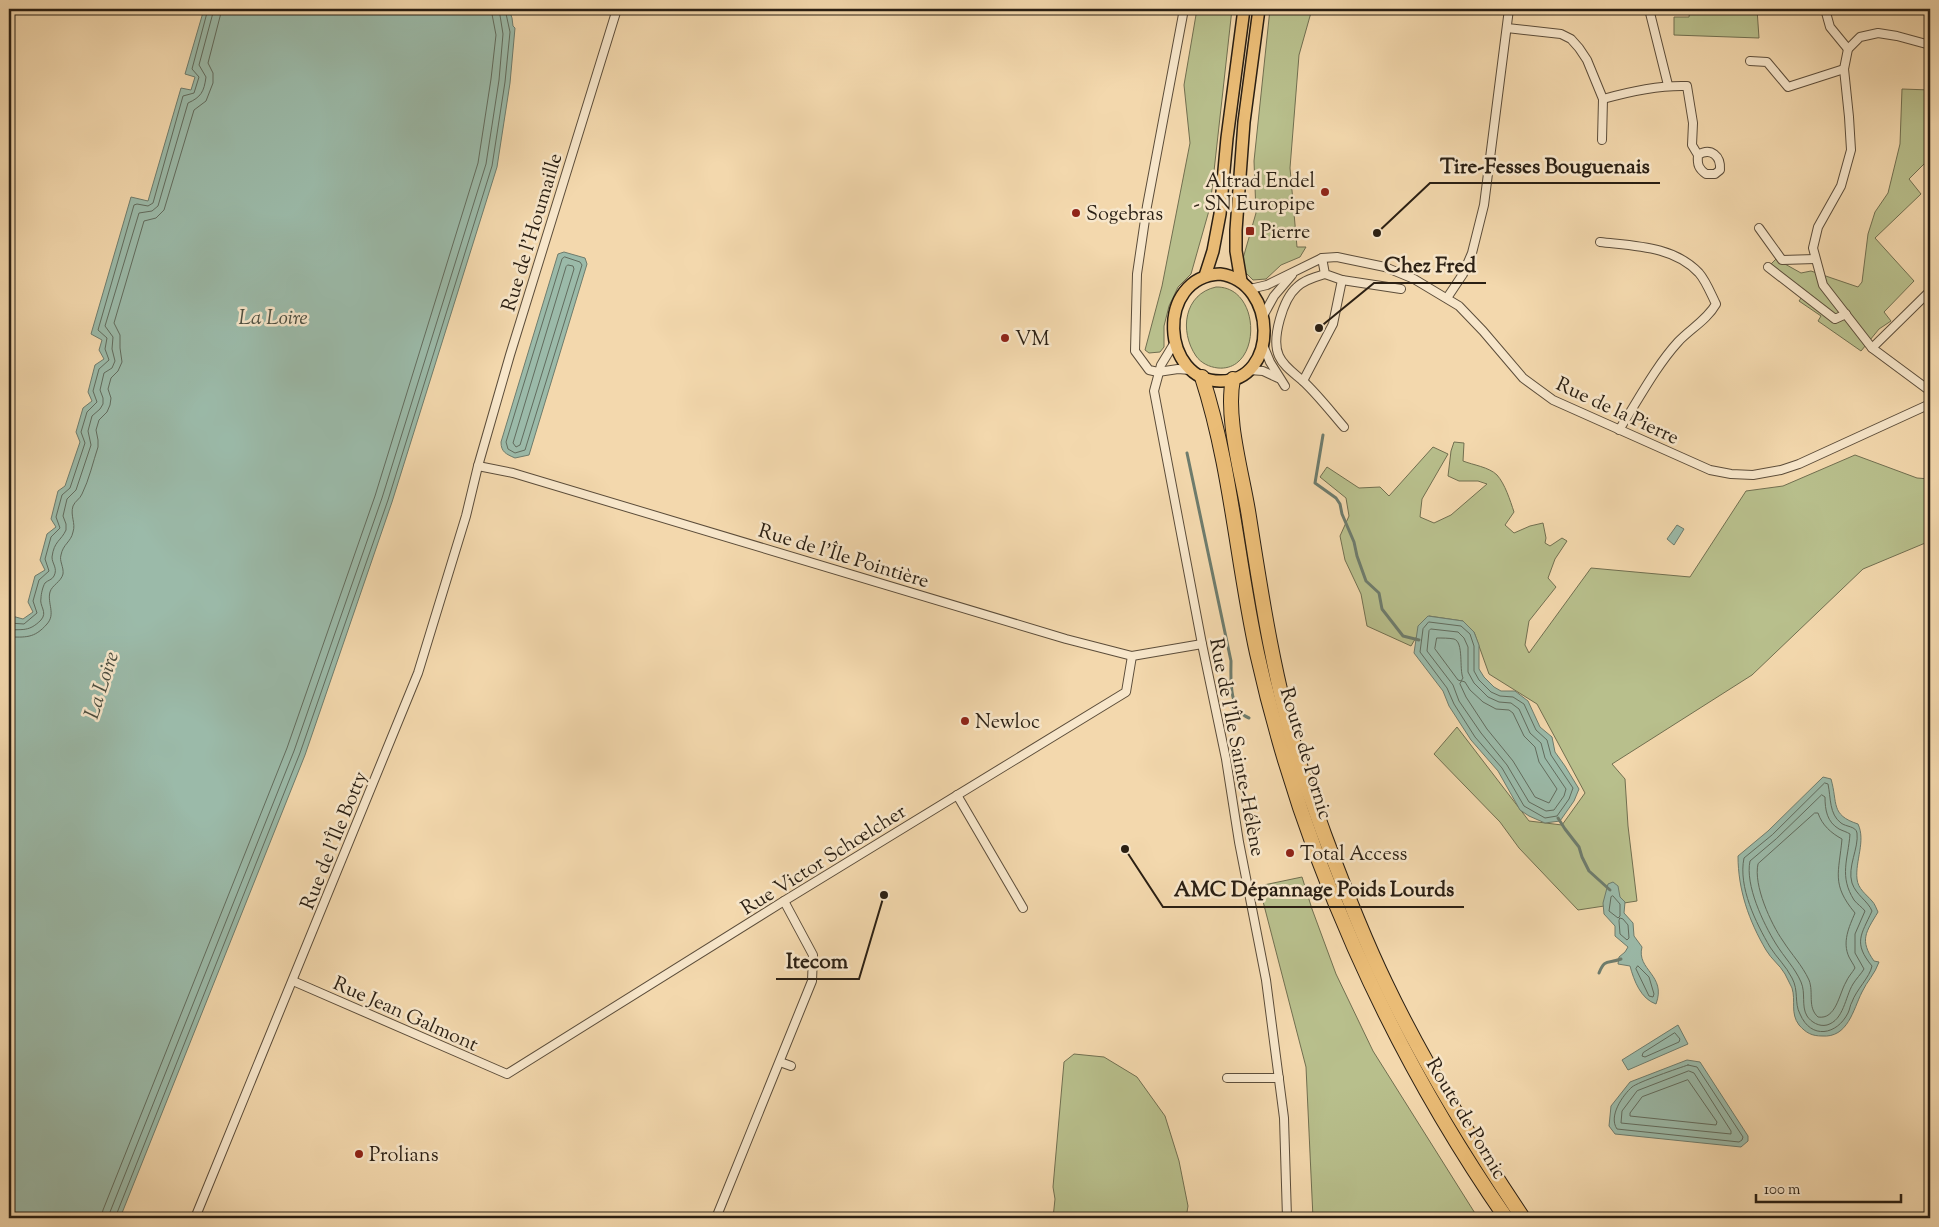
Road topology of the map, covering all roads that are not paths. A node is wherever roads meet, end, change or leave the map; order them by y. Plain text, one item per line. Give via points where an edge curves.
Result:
1 (618, 9) edge
2 (1184, 9) edge
3 (1244, 9) edge
4 (1259, 9) edge
5 (1509, 9) edge
6 (1649, 9) edge
7 (1824, 9) edge
8 (1507, 28) junction
9 (1930, 45) edge
10 (1848, 49) junction
11 (1750, 61) dead end
12 (1844, 69) junction
13 (1668, 85) junction
14 (1602, 99) junction
15 (1602, 140) dead end
16 (1698, 155) dead end
17 (1759, 228) dead end
18 (1600, 242) dead end
19 (1322, 258) junction
20 (1815, 259) junction
21 (1768, 267) dead end
22 (1297, 270) junction
23 (1325, 274) junction
24 (1205, 276) junction
25 (1342, 280) junction
26 (1241, 281) junction
27 (1250, 289) junction
28 (1401, 289) dead end
29 (1930, 291) edge
30 (1447, 298) junction
31 (1846, 314) junction
32 (1263, 316) junction
33 (1175, 342) junction
34 (1263, 343) junction
35 (1872, 348) junction
36 (1249, 370) junction
37 (1158, 372) junction
38 (1196, 374) junction
39 (1278, 378) junction
40 (1234, 379) junction
41 (1303, 381) junction
42 (1285, 386) dead end
43 (1930, 391) edge
44 (1930, 404) edge
45 (1344, 427) dead end
46 (1619, 430) junction
47 (478, 466) junction
48 (1202, 644) junction
49 (1132, 656) junction
50 (957, 795) junction
51 (784, 901) junction
52 (1023, 908) dead end
53 (293, 981) junction
54 (780, 1062) junction
55 (791, 1066) dead end
56 (507, 1074) joint
57 (1227, 1078) dead end
58 (1279, 1078) junction
59 (196, 1218) edge
60 (716, 1218) edge
61 (1287, 1218) edge
62 (1506, 1218) edge
63 (1523, 1218) edge

1 - 47 street, Rue de l'Houmaille
2 - 37 street via 1137,274 1136,352 1149,370
3 - 24 main road via 1220,214
4 - 26 main road via 1244,122 1236,230
5 - 8 street
6 - 13 street
7 - 10 street via 1830,27
8 - 14 street via 1561,34 1571,39 1587,60
8 - 30 street via 1484,205 1472,254
9 - 10 street via 1878,32 1860,37
10 - 12 street
11 - 12 street via 1767,62 1788,87
12 - 20 street via 1851,150 1841,186 1818,227 1813,248
13 - 14 street
13 - 16 street via 1687,86 1693,123 1692,145
14 - 15 street
17 - 20 street via 1782,260
18 - 46 street via 1657,249 1684,261 1700,273 1716,304 1667,355
19 - 22 street, Rue de la Pierre
19 - 23 street
19 - 30 street, Rue de la Pierre via 1337,257 1385,266
20 - 31 street via 1823,285
21 - 31 street via 1835,319
22 - 27 street, Rue de la Pierre via 1267,285
22 - 32 street, Rue de la Pierre
23 - 25 street
23 - 41 street via 1297,287 1290,295 1283,309 1276,340 1279,355 1290,371
24 - 26 main road via 1220,274
24 - 33 main road via 1190,285 1178,303 1174,322
25 - 28 street
25 - 41 street via 1333,324
26 - 27 main road
27 - 32 main road
29 - 35 street
30 - 46 street, Rue de la Pierre via 1459,306 1530,384 1553,400
31 - 35 street
32 - 34 main road
33 - 37 street
33 - 38 main road via 1184,361
34 - 36 main road
34 - 39 street
35 - 43 street
36 - 39 street via 1263,371
36 - 40 main road
37 - 38 street via 1178,369
37 - 48 street, Rue de l'Île Sainte-Hélène via 1154,391
38 - 40 main road via 1221,382
38 - 62 highway, Route de Pornic via 1210,407 1225,468 1257,653 1277,729 1328,883 1396,1035 1457,1143
39 - 42 street
40 - 63 highway, Route de Pornic via 1231,405 1234,436 1259,585 1273,659 1300,766 1356,918 1386,985 1456,1115
41 - 45 street
44 - 46 street, Rue de la Pierre via 1799,464 1760,474 1710,470
47 - 49 street, Rue de l'Île Pointière via 513,473
47 - 53 street, Rue de l'Île Botty via 418,673
48 - 49 street, Rue de l'Île Pointière
48 - 58 street, Rue de l'Île Sainte-Hélène via 1266,980
49 - 50 street, Rue Victor Schœlcher via 1126,692
50 - 51 street, Rue Victor Schœlcher
50 - 52 street
51 - 54 street via 814,955 814,961 812,981
51 - 56 street, Rue Victor Schœlcher
53 - 56 street, Rue Jean Galmont
53 - 59 street, Rue de l'Île Botty
54 - 55 street
54 - 60 street
57 - 58 street
58 - 61 street, Rue de l'Île Sainte-Hélène via 1284,1118

